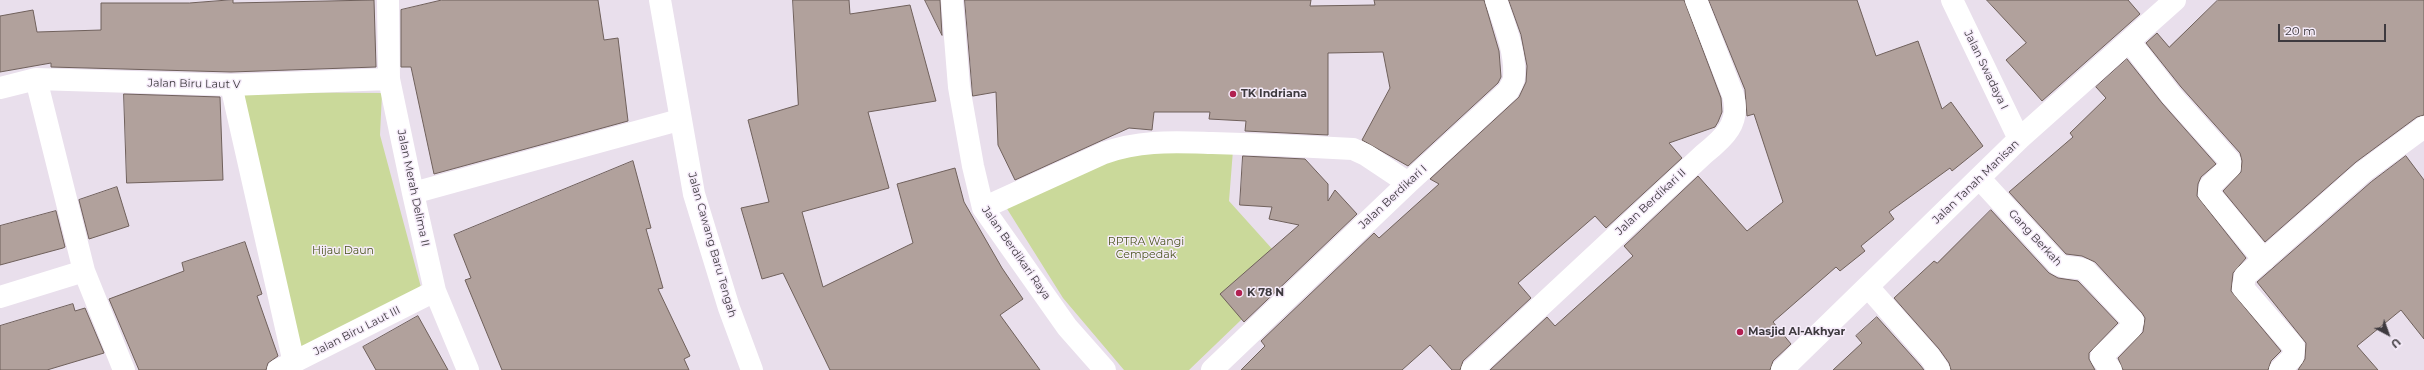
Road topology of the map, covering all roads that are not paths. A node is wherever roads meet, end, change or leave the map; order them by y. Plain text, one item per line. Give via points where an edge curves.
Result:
1 (388, 0) edge
2 (660, 0) edge
3 (952, 0) edge
4 (1496, 0) edge
5 (1696, 0) edge
6 (1952, 0) edge
7 (2175, 0) edge
8 (2129, 41) junction
9 (36, 79) junction
10 (389, 79) junction
11 (231, 86) junction
12 (0, 88) edge
13 (679, 120) junction
14 (2424, 127) edge
15 (2019, 139) junction
16 (1980, 179) junction
17 (1408, 183) junction
18 (413, 193) junction
19 (983, 208) junction
20 (2264, 260) junction
21 (84, 271) junction
22 (1868, 287) junction
23 (435, 291) junction
24 (0, 298) edge
25 (286, 366) edge
26 (124, 370) edge
27 (468, 370) edge
28 (752, 370) edge
29 (1105, 370) edge
30 (1212, 370) edge
31 (1472, 370) edge
32 (1782, 370) edge
33 (1939, 370) edge
34 (2111, 370) edge
35 (2280, 370) edge

1 - 10 street, Jalan Merah Delima II
2 - 13 street, Jalan Cawang Baru Tengah
3 - 19 street, Jalan Berdikari Raya via 959,87 972,166
4 - 17 street, Jalan Berdikari I via 1508,36 1514,79 1508,92
5 - 31 street, Jalan Berdikari II via 1733,95 1736,106 1735,120 1724,138
6 - 15 street, Jalan Swadaya I
7 - 8 street, Jalan Tanah Manisan
8 - 15 street, Jalan Tanah Manisan
8 - 20 street via 2230,161 2230,167 2210,186 2208,194
9 - 11 street, Jalan Biru Laut V
9 - 12 street, Jalan Biru Laut V
9 - 21 street
10 - 11 street, Jalan Biru Laut V
10 - 18 street, Jalan Merah Delima II
11 - 25 street
13 - 18 street
13 - 28 street, Jalan Cawang Baru Tengah via 694,194 729,308
14 - 20 street via 2363,172
15 - 16 street, Jalan Tanah Manisan
16 - 22 street, Jalan Tanah Manisan
16 - 34 street, Gang Berkah via 2058,264 2064,268 2081,268 2086,271 2133,321 2131,328 2101,357
17 - 19 street via 1366,155 1352,149 1146,142 1104,153
17 - 30 street, Jalan Berdikari I
18 - 23 street, Jalan Merah Delima II
19 - 29 street, Jalan Berdikari Raya via 1067,327
20 - 35 street via 2245,276 2243,288 2294,347 2293,357
21 - 24 street
21 - 26 street
22 - 32 street, Jalan Tanah Manisan
22 - 33 street
23 - 25 street, Jalan Biru Laut III
23 - 27 street, Jalan Merah Delima II

